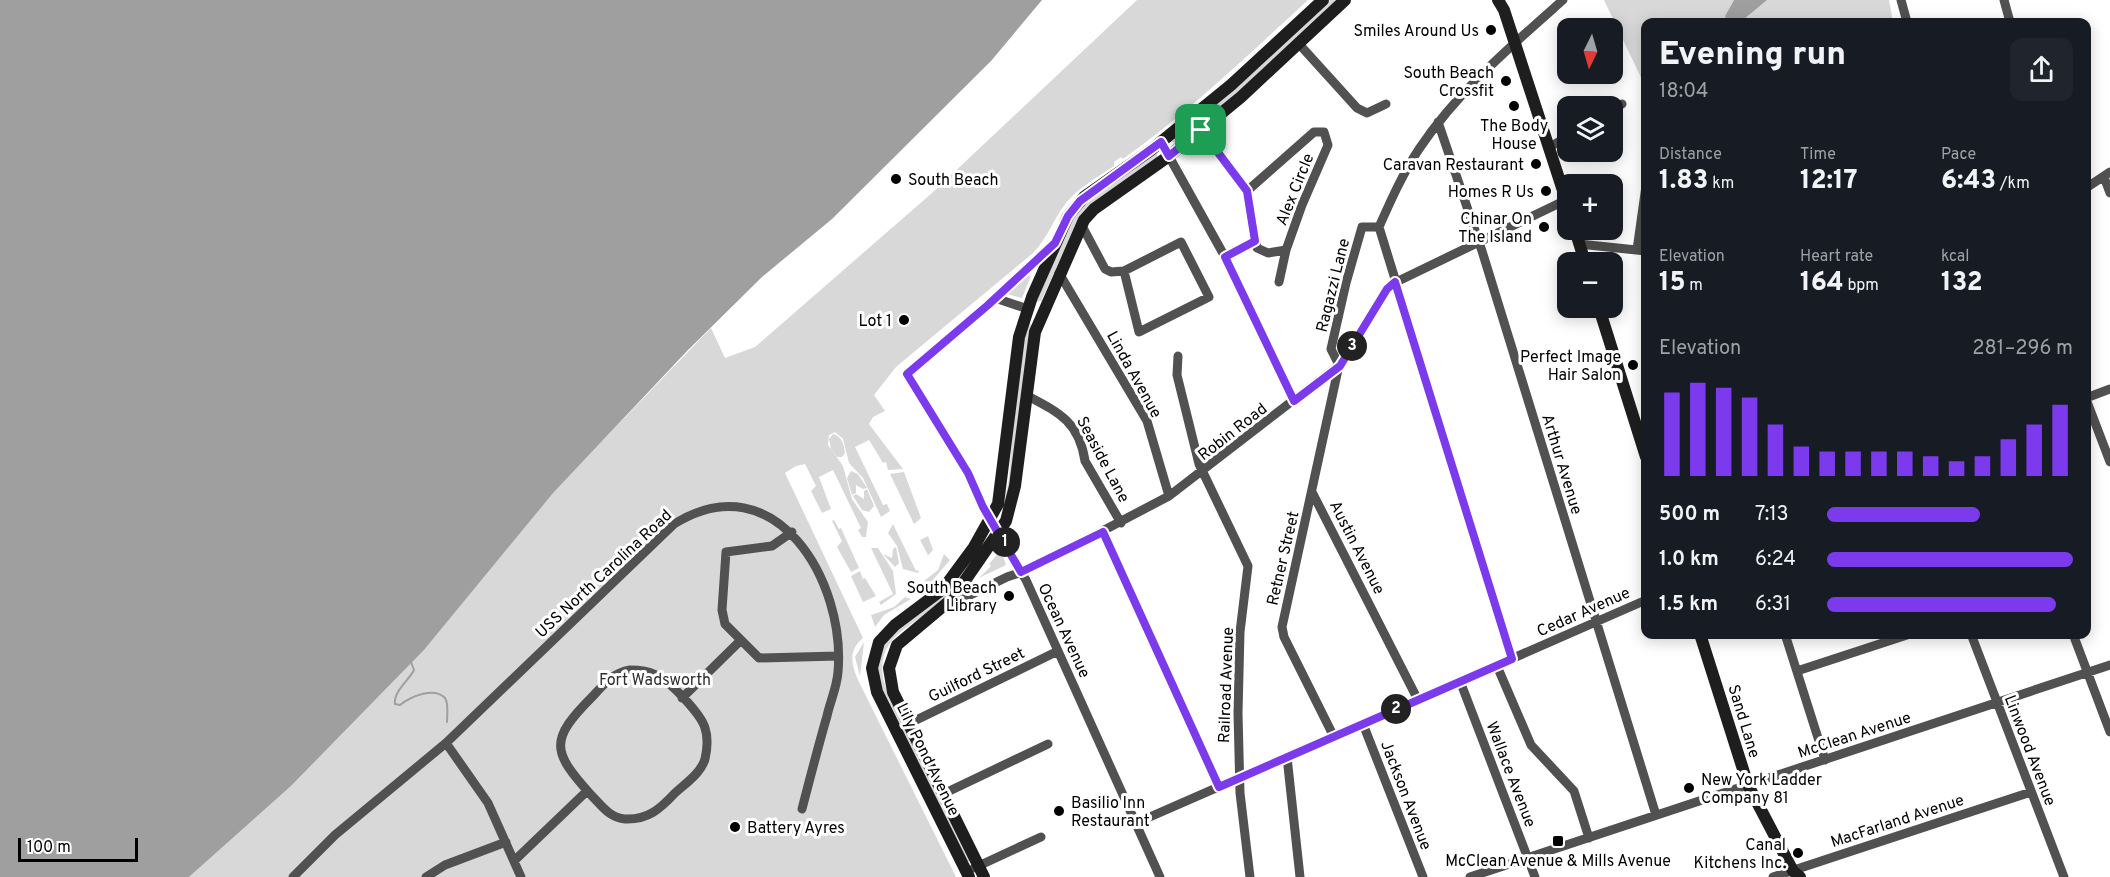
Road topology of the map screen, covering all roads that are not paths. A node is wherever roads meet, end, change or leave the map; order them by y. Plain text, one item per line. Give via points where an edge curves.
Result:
1 (1323, 0) edge
2 (1345, 0) edge
3 (1498, 0) edge
4 (1563, 0) edge
5 (1901, 0) edge
6 (2004, 0) edge
7 (1906, 18) edge
8 (2009, 18) edge
9 (1515, 43) junction
10 (1299, 44) junction
11 (1386, 104) dead end
12 (1438, 122) junction
13 (1201, 130) junction
14 (1161, 142) junction
15 (1557, 143) edge
16 (1550, 147) junction
17 (1169, 156) junction
18 (1558, 174) edge
19 (2107, 174) edge
20 (2091, 185) edge
21 (1247, 191) junction
22 (2110, 193) edge
23 (1557, 208) edge
24 (1081, 224) junction
25 (1379, 227) junction
26 (1578, 240) edge
27 (1255, 241) junction
28 (1055, 243) junction
29 (1479, 243) junction
30 (1579, 244) junction
31 (1286, 250) junction
32 (1641, 250) edge
33 (1582, 252) edge
34 (1225, 257) junction
35 (1124, 271) junction
36 (1059, 273) junction
37 (1279, 282) dead end
38 (1395, 282) junction
39 (995, 298) junction
40 (1028, 309) junction
41 (1602, 318) edge
42 (1178, 356) dead end
43 (1340, 366) junction
44 (2110, 389) edge
45 (1026, 395) junction
46 (2091, 397) edge
47 (1294, 401) junction
48 (2091, 412) edge
49 (1641, 442) edge
50 (2110, 462) edge
51 (1203, 472) junction
52 (1312, 492) junction
53 (1169, 496) junction
54 (991, 519) junction
55 (1121, 523) junction
56 (792, 532) junction
57 (1000, 532) junction
58 (1103, 532) junction
59 (1021, 572) junction
60 (1641, 602) edge
61 (942, 609) junction
62 (1597, 622) junction
63 (1702, 639) edge
64 (1787, 639) edge
65 (1895, 639) edge
66 (1973, 639) edge
67 (2075, 639) edge
68 (740, 640) junction
69 (1058, 651) junction
70 (838, 656) junction
71 (1512, 659) junction
72 (2110, 665) edge
73 (1497, 666) junction
74 (1797, 671) junction
75 (2088, 672) junction
76 (1460, 681) junction
77 (682, 698) junction
78 (1418, 700) junction
79 (1997, 702) junction
80 (908, 724) junction
81 (1364, 724) junction
82 (2110, 732) edge
83 (1334, 736) junction
84 (446, 743) junction
85 (1048, 744) dead end
86 (1287, 757) junction
87 (1825, 760) junction
88 (1240, 778) junction
89 (1748, 785) junction
90 (1219, 787) junction
91 (587, 791) junction
92 (2031, 792) junction
93 (943, 794) junction
94 (802, 809) dead end
95 (1656, 815) junction
96 (1136, 823) junction
97 (1041, 837) dead end
98 (1589, 838) junction
99 (506, 842) junction
100 (1529, 858) junction
101 (514, 860) junction
102 (981, 872) edge
103 (968, 874) edge
104 (1797, 874) edge
105 (293, 877) edge
106 (426, 877) edge
107 (521, 877) edge
108 (1160, 877) edge
109 (1250, 877) edge
110 (1300, 877) edge
111 (1423, 877) edge
112 (1470, 877) edge
113 (1535, 877) edge
114 (1773, 877) edge
115 (2063, 877) edge

1 - 14 main road via 1237,81
2 - 10 main road
3 - 9 main road
4 - 9 street
5 - 7 street
6 - 8 street
9 - 12 street via 1484,70
9 - 16 main road
10 - 11 street via 1357,108 1367,113
10 - 13 main road
12 - 25 street via 1406,172
12 - 29 street, Arthur Avenue
13 - 17 main road
13 - 21 street, Alex Circle
14 - 17 street
14 - 28 main road via 1080,201
15 - 16 street
16 - 18 main road
17 - 24 main road via 1094,209
17 - 34 street
19 - 20 street
19 - 22 street
21 - 27 street, Alex Circle
21 - 31 street, Alex Circle via 1314,132 1324,132 1328,145
23 - 29 street, Robin Road
24 - 35 street via 1104,269
24 - 36 main road
25 - 38 street
25 - 43 street, Ragazzi Lane via 1362,227 1346,284 1331,349
26 - 30 main road
27 - 31 street, Alex Circle via 1257,248 1268,254
27 - 34 street
28 - 39 street
28 - 40 main road
29 - 38 street, Robin Road
29 - 62 street, Arthur Avenue
30 - 32 street
30 - 33 main road
31 - 37 street, Alex Circle
34 - 47 street
35 - 35 street via 1139,332 1209,297 1181,242
36 - 45 main road via 1035,332
36 - 53 street, Linda Avenue via 1147,421
38 - 43 street, Robin Road
38 - 71 street
39 - 40 street
39 - 54 street, Ocean Avenue via 907,374 968,473
40 - 54 main road via 1018,346 1001,490
41 - 49 main road
42 - 51 street via 1177,375
43 - 47 street, Robin Road
43 - 52 street, Austin Avenue
44 - 46 street
45 - 55 street, Seaside Lane via 1065,416 1084,450 1085,462
45 - 57 main road via 1014,495
47 - 51 street, Robin Road
48 - 50 street
51 - 53 street, Robin Road
51 - 88 street, Railroad Avenue via 1248,566 1239,664
52 - 78 street, Austin Avenue
52 - 83 street, Retner Street via 1282,631
53 - 55 street, Robin Road
54 - 57 street, Ocean Avenue
54 - 103 main road, Lily Pond Avenue via 943,589 889,631 874,652 872,673 877,692
55 - 58 street, Robin Road
56 - 68 street via 771,546 729,550 724,555 723,616
56 - 70 street, USS North Carolina Road via 804,547 828,597 837,631
56 - 84 street, USS North Carolina Road via 767,515 741,507 712,508 674,524
57 - 59 street, Ocean Avenue
57 - 61 main road
58 - 59 street, Robin Road
58 - 90 street
59 - 61 street, Robin Road
59 - 69 street, Ocean Avenue
60 - 62 street, Cedar Avenue
61 - 80 main road, Lily Pond Avenue via 904,637 891,658 889,683
62 - 71 street, Cedar Avenue
62 - 95 street, Arthur Avenue
63 - 89 main road, Sand Lane
64 - 74 street
65 - 74 street
66 - 79 street, Linwood Avenue
67 - 75 street
68 - 70 street via 759,658
68 - 77 street
69 - 80 street, Guilford Street
69 - 96 street, Ocean Avenue
70 - 94 street, USS North Carolina Road via 838,674
71 - 73 street, Cedar Avenue
72 - 75 street, McClean Avenue
73 - 76 street, Cedar Avenue
73 - 98 street via 1531,745 1574,791
74 - 87 street
75 - 79 street, McClean Avenue
75 - 82 street
76 - 78 street, Cedar Avenue
76 - 100 street, Wallace Avenue
77 - 91 street via 706,731 705,759 700,770 657,811 638,818 610,814
77 - 91 street via 665,680 650,672 624,671 610,679 568,721 564,730 562,759
78 - 81 street, Cedar Avenue
79 - 87 street, McClean Avenue
79 - 92 street, Linwood Avenue
80 - 93 main road, Lily Pond Avenue
81 - 83 street, Cedar Avenue
81 - 111 street, Jackson Avenue
83 - 86 street, Cedar Avenue
84 - 99 street via 475,782
84 - 105 street, USS North Carolina Road via 335,835
85 - 93 street
86 - 88 street, Cedar Avenue
86 - 110 street
87 - 89 street, McClean Avenue
88 - 90 street, Cedar Avenue
88 - 109 street, Railroad Avenue
89 - 95 street, McClean Avenue
89 - 104 main road, Sand Lane
90 - 96 street, Cedar Avenue
91 - 101 street
92 - 104 street, MacFarland Avenue
92 - 115 street, Linwood Avenue
93 - 102 main road, Lily Pond Avenue
95 - 98 street, McClean Avenue
96 - 108 street, Ocean Avenue
97 - 102 street
98 - 100 street, McClean Avenue
99 - 101 street
99 - 106 street via 445,865
100 - 112 street, McClean Avenue
100 - 113 street, Wallace Avenue
101 - 107 street
102 - 103 street
104 - 114 street, MacFarland Avenue

